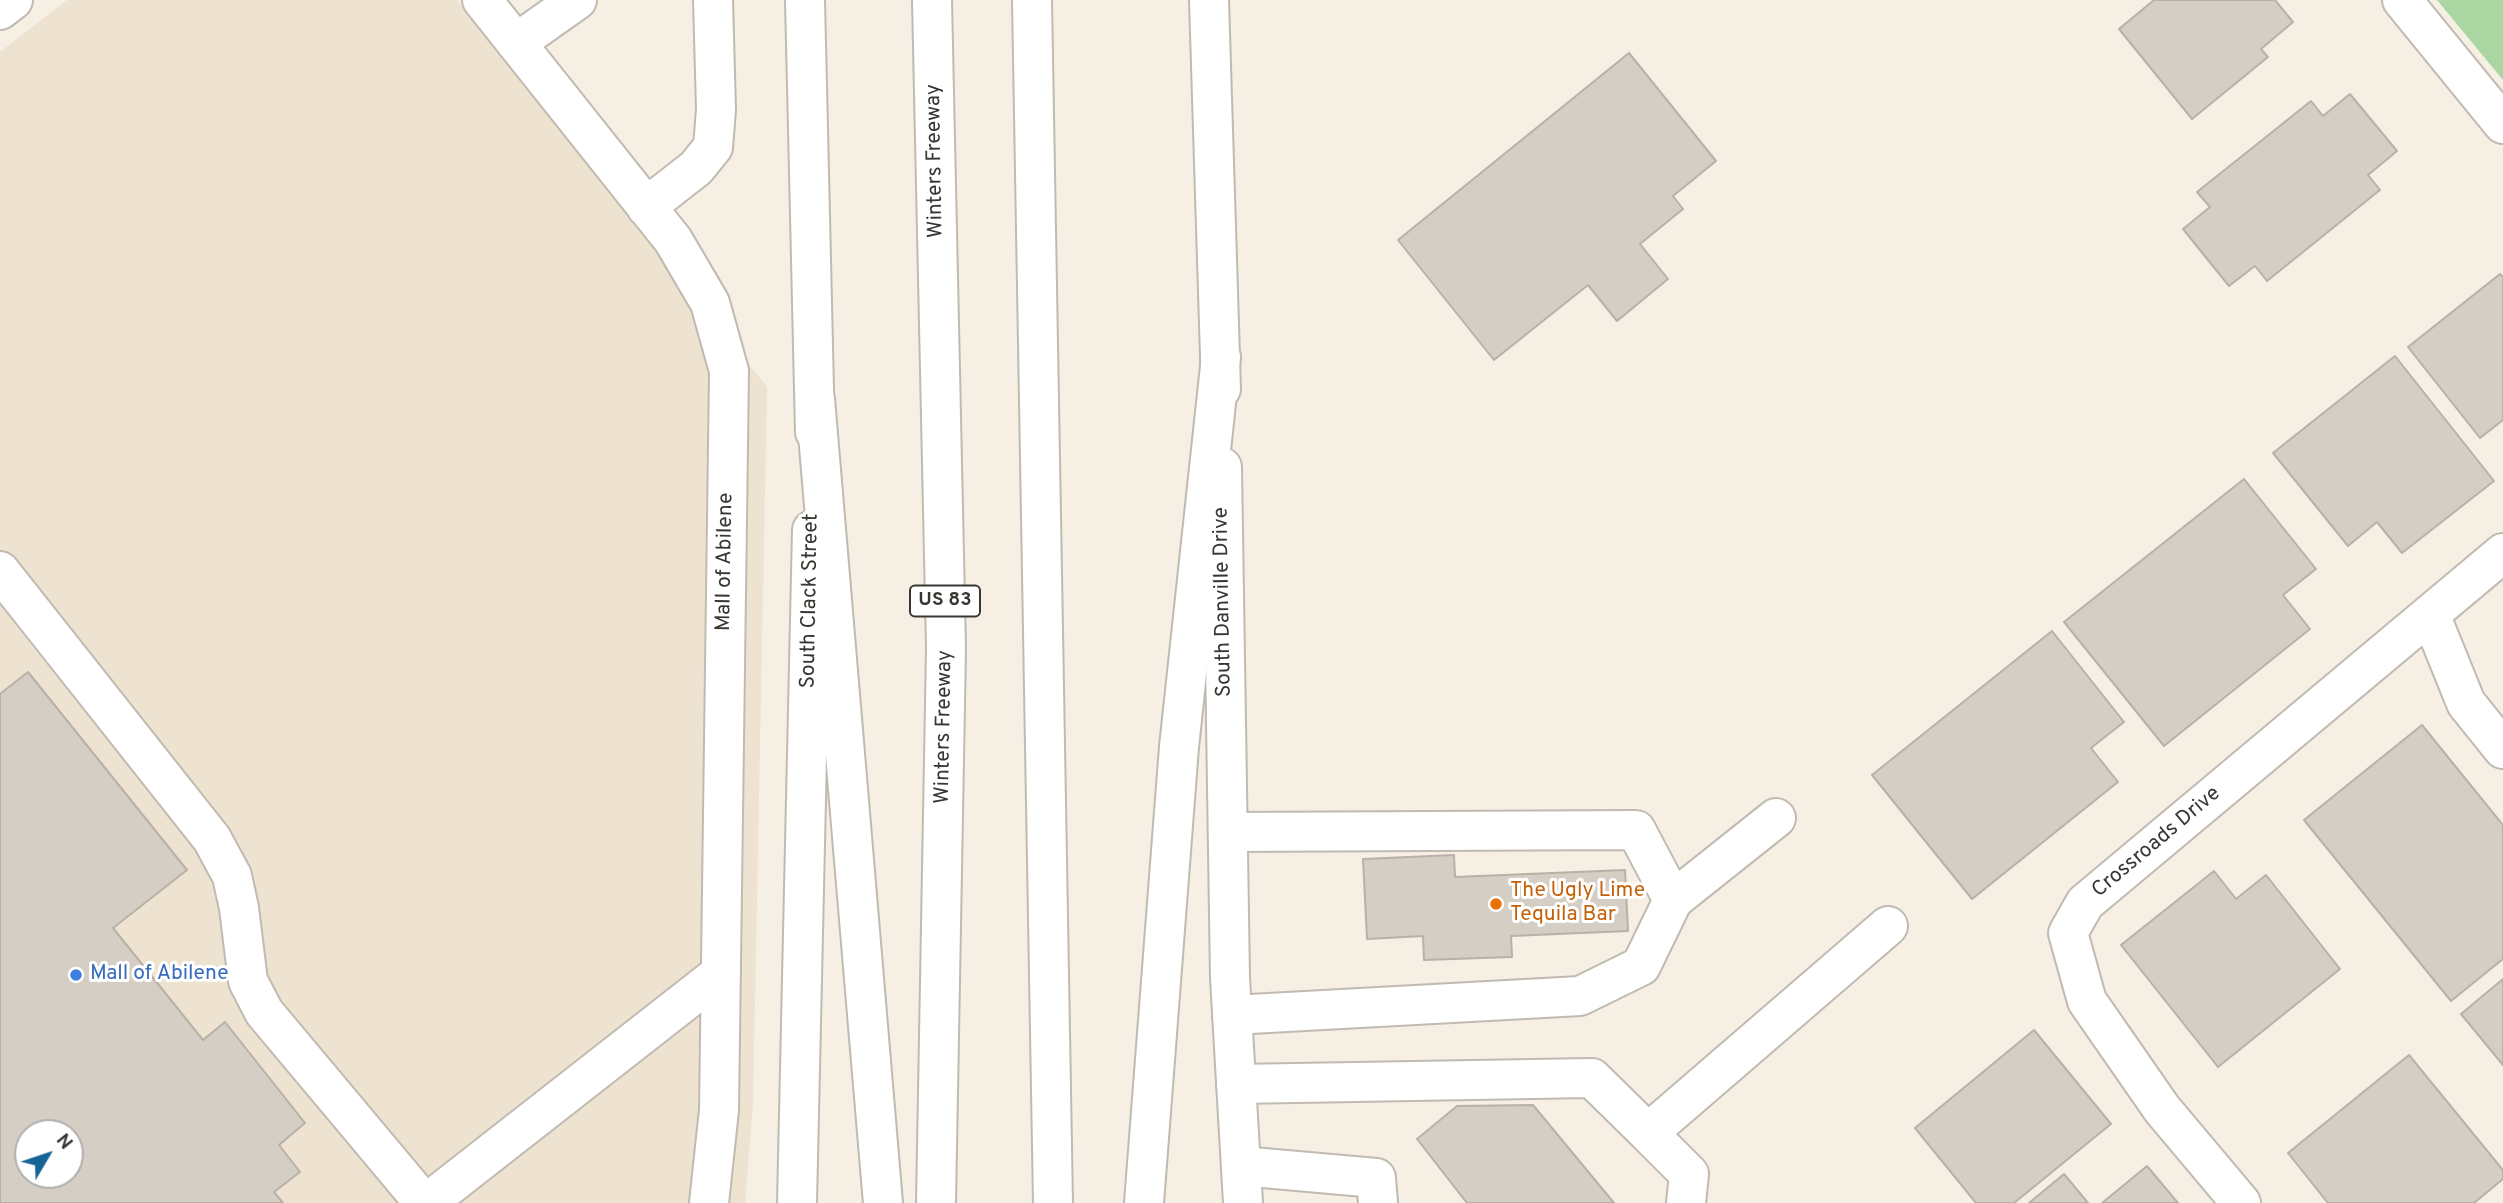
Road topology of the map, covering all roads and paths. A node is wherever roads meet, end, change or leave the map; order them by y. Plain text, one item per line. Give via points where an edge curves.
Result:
1 (13, 0) edge
2 (482, 0) edge
3 (577, 0) edge
4 (713, 0) edge
5 (805, 0) edge
6 (932, 0) edge
7 (1032, 0) edge
8 (1209, 0) edge
9 (2402, 0) edge
10 (0, 10) edge
11 (516, 43) junction
12 (2503, 124) edge
13 (646, 207) junction
14 (1221, 357) junction
15 (816, 399) junction
16 (2503, 553) edge
17 (0, 571) edge
18 (2430, 614) junction
19 (2503, 748) edge
20 (1776, 818) dead end
21 (1228, 832) junction
22 (1673, 900) junction
23 (1888, 926) dead end
24 (721, 974) junction
25 (1232, 1015) junction
26 (1236, 1084) junction
27 (1648, 1133) junction
28 (1242, 1184) edge
29 (425, 1203) edge
30 (709, 1203) edge
31 (797, 1203) edge
32 (883, 1203) edge
33 (936, 1203) edge
34 (1053, 1203) edge
35 (1144, 1203) edge
36 (1378, 1203) edge
37 (1686, 1203) edge
38 (2241, 1203) edge

1 - 10 main road
2 - 11 main road, Mall of Abilene
3 - 11 main road
4 - 13 main road via 713,147 696,168
5 - 15 main road, South Clack Street
6 - 33 main road, Winters Freeway / US 83 via 947,649
7 - 34 main road
8 - 14 main road, South Danville Drive
9 - 12 main road
11 - 13 main road, Mall of Abilene
13 - 24 main road, Mall of Abilene via 673,240 710,303 729,371
14 - 21 main road, South Danville Drive
14 - 35 main road via 1179,747
15 - 31 main road, South Clack Street
15 - 32 main road
16 - 18 main road, Crossroads Drive
17 - 29 main road via 212,839 232,876 248,981 264,1012
18 - 19 main road via 2466,703
18 - 38 main road, Crossroads Drive via 2085,903 2068,933 2087,1001 2162,1109
20 - 22 main road
21 - 22 main road via 1636,830
21 - 25 main road, South Danville Drive
22 - 25 main road via 1641,966 1580,996
23 - 27 main road
24 - 29 main road
24 - 30 main road, Mall of Abilene via 719,1110
25 - 26 main road, South Danville Drive
26 - 27 main road via 1592,1078
26 - 28 main road, South Danville Drive
27 - 37 main road via 1689,1174
28 - 36 main road via 1376,1178

